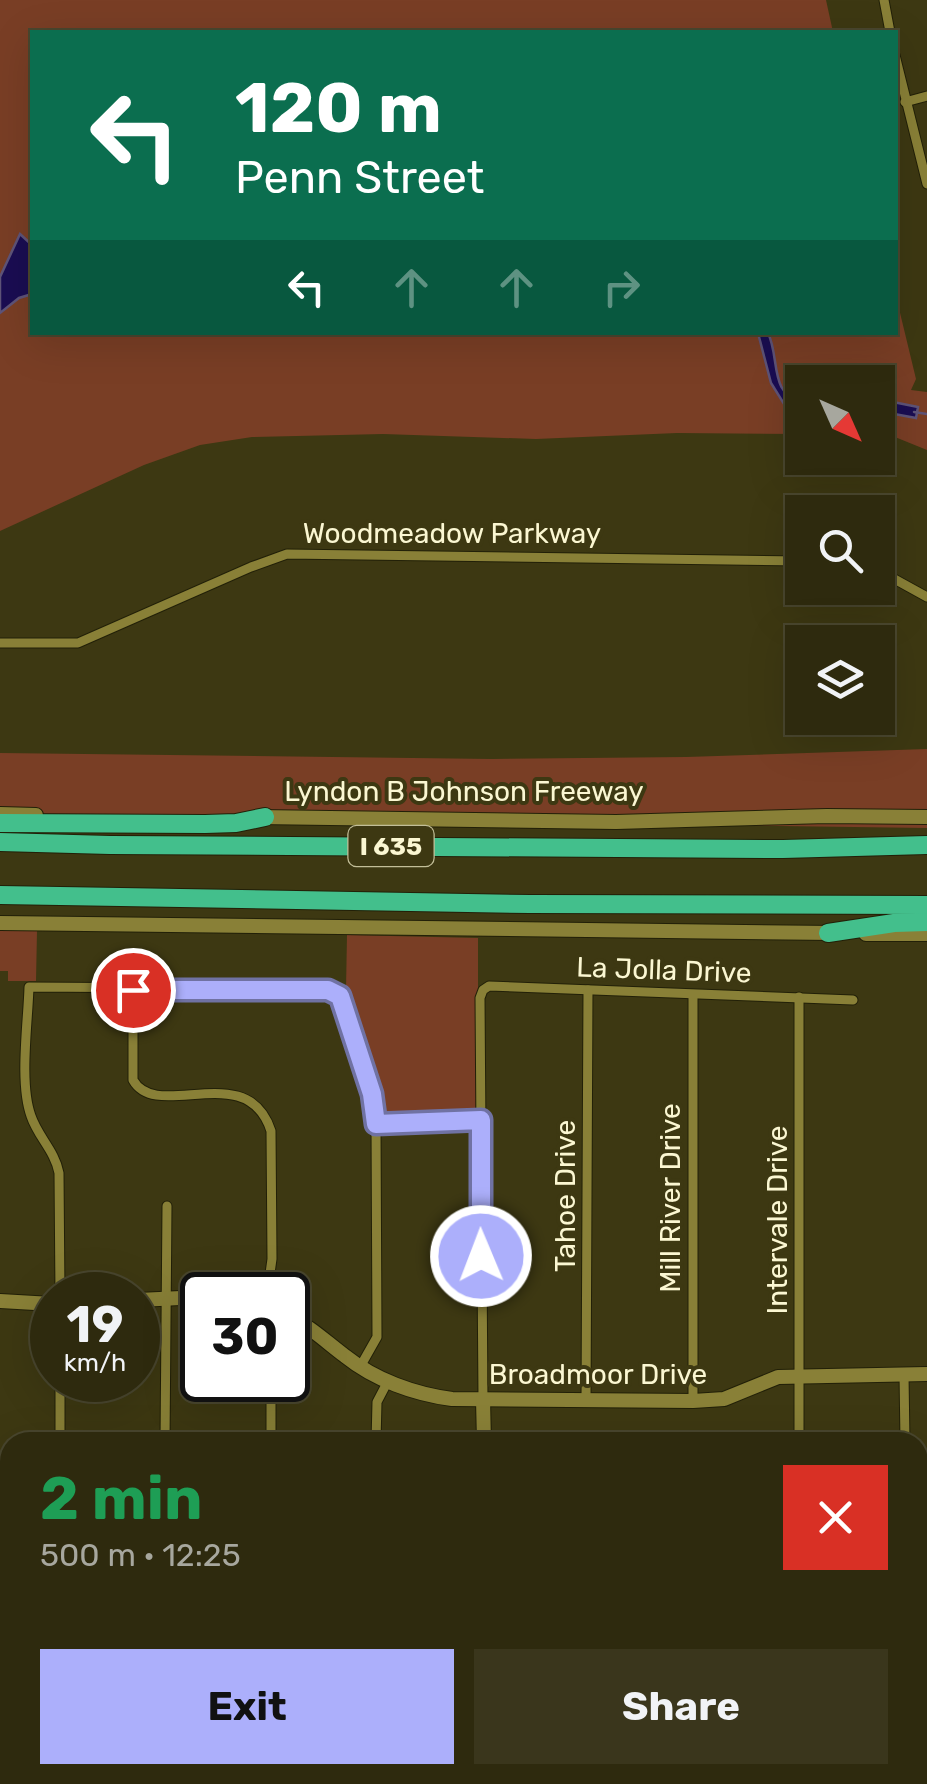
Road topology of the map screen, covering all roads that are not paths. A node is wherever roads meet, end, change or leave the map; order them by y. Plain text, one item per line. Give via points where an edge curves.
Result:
1 (884, 0) edge
2 (890, 30) edge
3 (898, 69) edge
4 (927, 96) edge
5 (905, 102) junction
6 (927, 184) edge
7 (785, 561) edge
8 (895, 579) edge
9 (927, 597) edge
10 (0, 642) edge
11 (0, 814) edge
12 (265, 817) junction
13 (927, 817) edge
14 (0, 823) edge
15 (0, 842) edge
16 (927, 845) edge
17 (0, 895) edge
18 (927, 905) edge
19 (927, 922) edge
20 (0, 923) edge
21 (828, 933) junction
22 (927, 934) edge
23 (133, 990) junction
24 (588, 990) junction
25 (693, 996) junction
26 (799, 997) junction
27 (853, 1000) dead end
28 (481, 1120) junction
29 (376, 1124) junction
30 (167, 1206) dead end
31 (60, 1272) edge
32 (270, 1272) edge
33 (180, 1298) edge
34 (160, 1299) edge
35 (165, 1299) junction
36 (0, 1301) edge
37 (30, 1303) edge
38 (310, 1326) edge
39 (360, 1367) junction
40 (904, 1374) junction
41 (927, 1374) edge
42 (800, 1376) junction
43 (388, 1382) junction
44 (483, 1399) junction
45 (586, 1401) junction
46 (693, 1401) junction
47 (60, 1402) edge
48 (271, 1402) edge
49 (60, 1432) edge
50 (165, 1432) edge
51 (271, 1432) edge
52 (376, 1432) edge
53 (484, 1432) edge
54 (799, 1432) edge
55 (904, 1432) edge

1 - 2 street
3 - 5 street
4 - 5 street
5 - 6 street
7 - 10 street, Woodmeadow Parkway via 288,554 78,643
8 - 9 street
11 - 12 main road, Lyndon B Johnson Freeway
12 - 13 main road, Lyndon B Johnson Freeway
12 - 14 highway via 205,824
15 - 16 highway, Lyndon B Johnson Freeway / I 635 via 783,850
17 - 18 highway, I 635
19 - 21 highway
20 - 21 main road
21 - 22 main road
23 - 29 street via 328,990 340,996
23 - 31 street via 29,987 26,1085 31,1117 60,1173
23 - 32 street via 136,1086 150,1093 243,1096 265,1113 271,1131
24 - 25 street, La Jolla Drive
24 - 28 street, La Jolla Drive via 483,990
24 - 45 street, Tahoe Drive
25 - 26 street, La Jolla Drive
25 - 46 street, Mill River Drive
26 - 27 street, La Jolla Drive
26 - 42 street, Intervale Drive
28 - 29 street
28 - 44 street
29 - 39 street via 377,1337
30 - 35 street
33 - 35 main road
34 - 35 main road
35 - 50 street
36 - 37 main road
38 - 39 main road, Broadmoor Drive
39 - 43 main road, Broadmoor Drive
40 - 41 main road, Broadmoor Drive
40 - 42 main road, Broadmoor Drive
40 - 55 street
42 - 46 main road, Broadmoor Drive via 766,1380 724,1399
42 - 54 street, Intervale Drive
43 - 44 main road, Broadmoor Drive via 431,1396
43 - 52 street via 377,1402
44 - 45 main road, Broadmoor Drive
44 - 53 main road
45 - 46 main road, Broadmoor Drive
47 - 49 street
48 - 51 street

